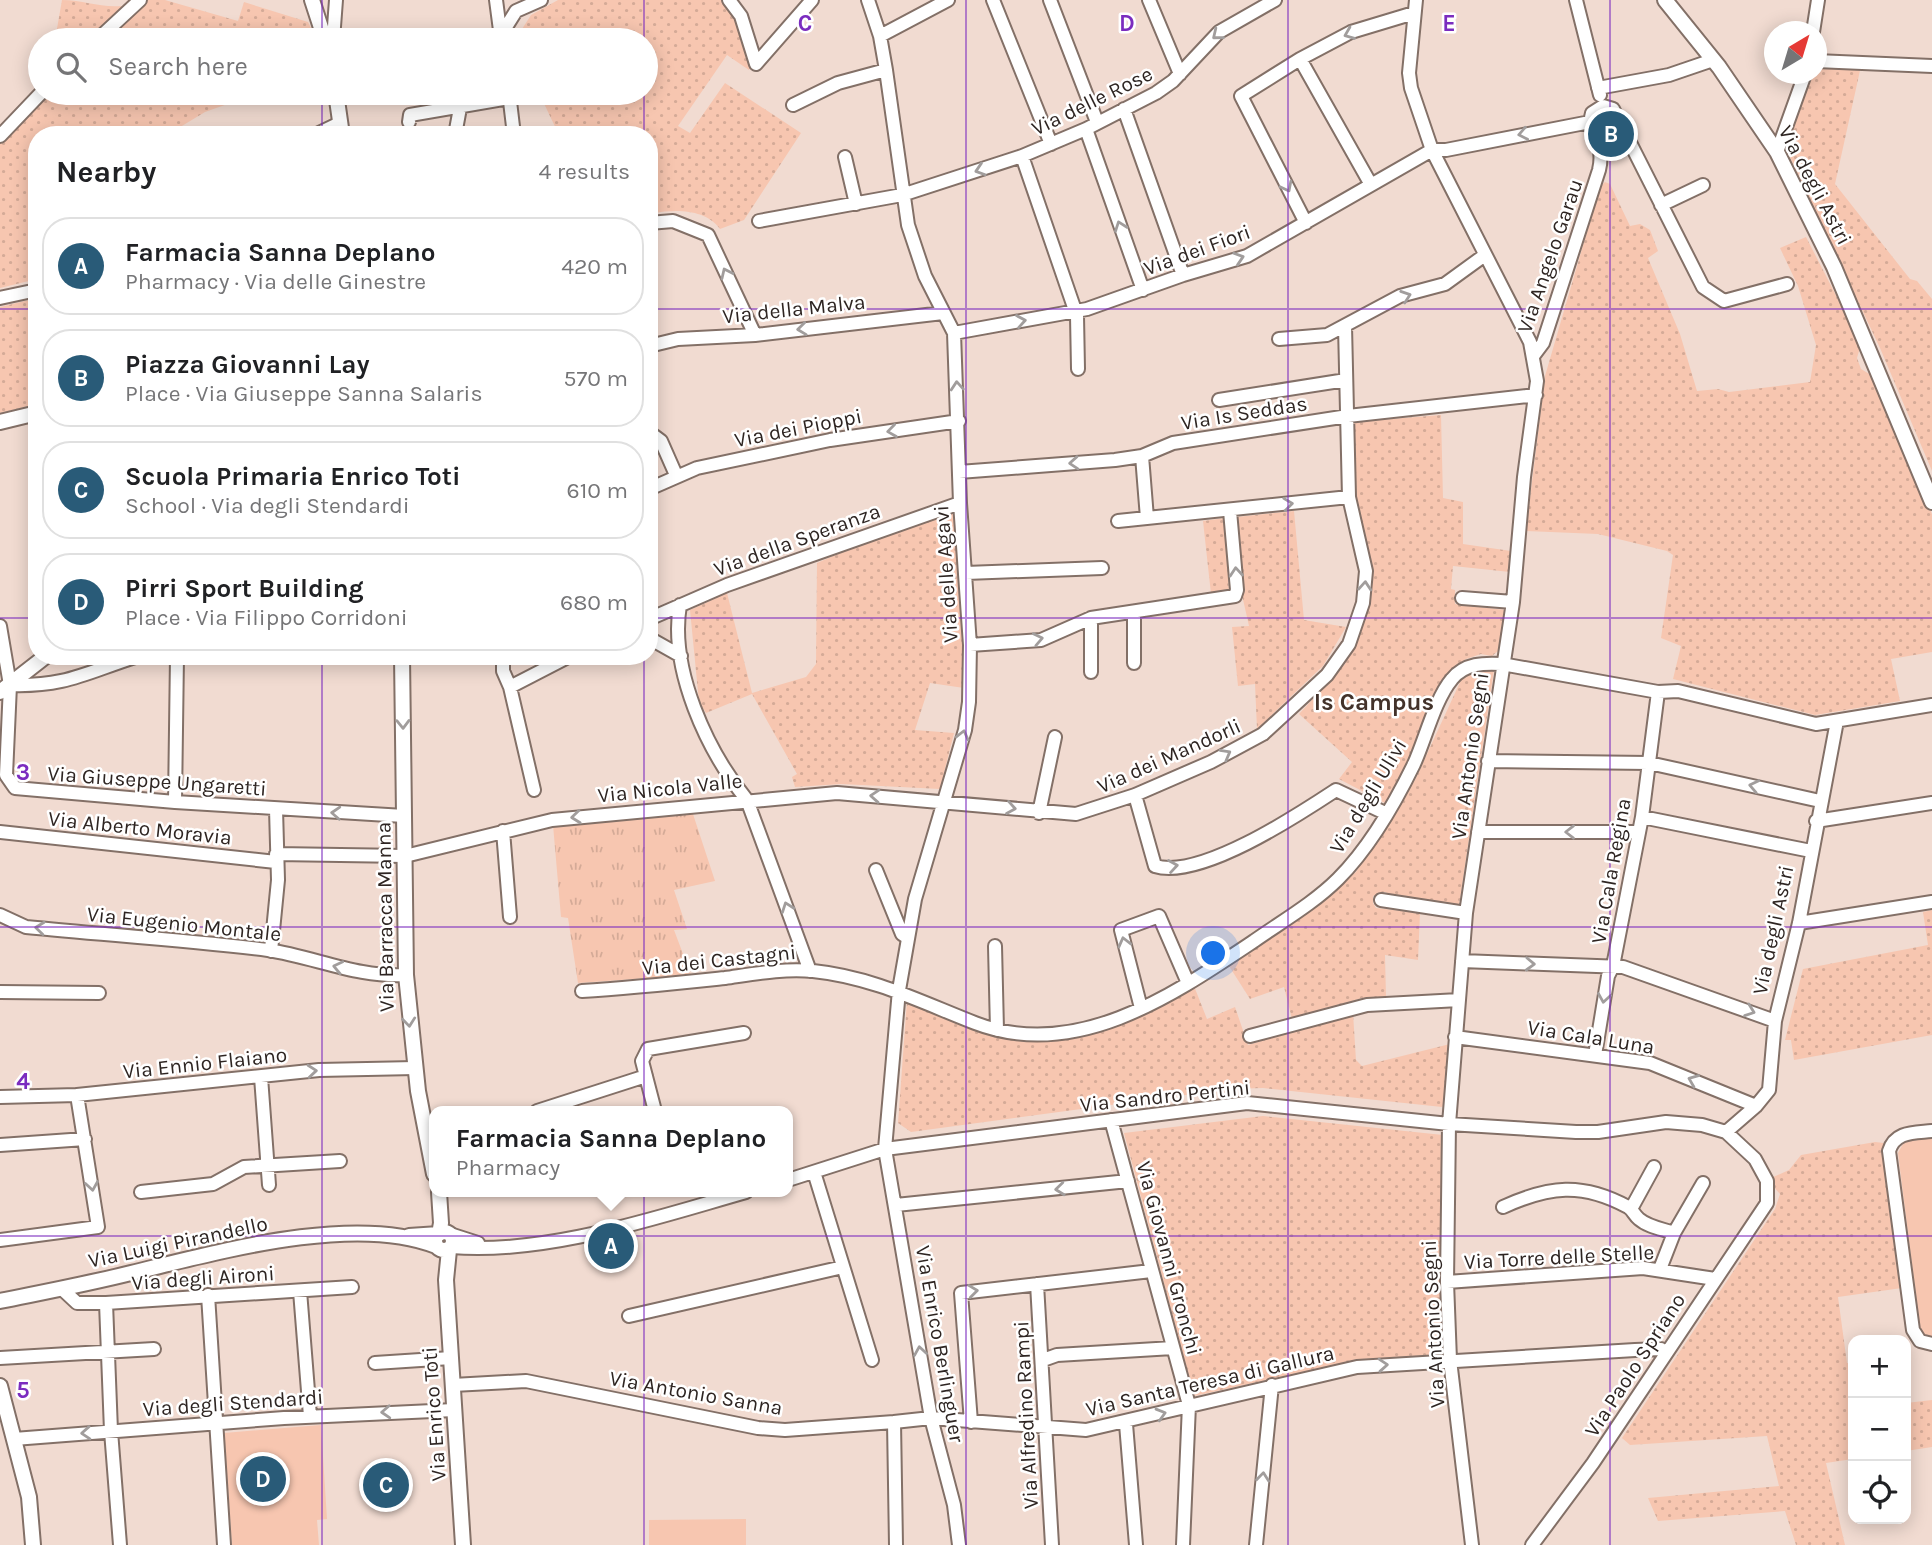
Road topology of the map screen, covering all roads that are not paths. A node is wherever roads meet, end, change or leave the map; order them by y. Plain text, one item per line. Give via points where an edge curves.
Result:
1 (141, 0) edge
2 (496, 0) edge
3 (541, 0) edge
4 (729, 0) edge
5 (812, 0) edge
6 (868, 0) edge
7 (948, 0) edge
8 (993, 0) edge
9 (1050, 0) edge
10 (1149, 0) edge
11 (1275, 0) edge
12 (1576, 0) edge
13 (1665, 0) edge
14 (1818, 0) edge
15 (313, 1) edge
16 (336, 1) edge
17 (1415, 7) edge
18 (1815, 21) edge
19 (110, 28) edge
20 (321, 28) edge
21 (334, 28) edge
22 (500, 28) edge
23 (507, 28) edge
24 (880, 36) junction
25 (1300, 59) junction
26 (1713, 60) junction
27 (1827, 61) edge
28 (1932, 66) edge
29 (886, 70) junction
30 (1180, 74) junction
31 (1801, 84) edge
32 (1598, 88) junction
33 (30, 105) edge
34 (338, 105) edge
35 (471, 105) edge
36 (510, 105) edge
37 (793, 105) dead end
38 (1608, 107) junction
39 (460, 108) junction
40 (1124, 109) junction
41 (409, 122) dead end
42 (1590, 122) junction
43 (341, 126) edge
44 (457, 126) edge
45 (513, 126) edge
46 (1092, 126) junction
47 (0, 136) edge
48 (1051, 144) junction
49 (1432, 150) junction
50 (1777, 152) junction
51 (1022, 156) junction
52 (845, 157) dead end
53 (1370, 183) junction
54 (1703, 185) dead end
55 (902, 195) junction
56 (856, 204) junction
57 (1661, 205) junction
58 (759, 221) dead end
59 (658, 222) edge
60 (1306, 223) junction
61 (1485, 255) junction
62 (1183, 275) junction
63 (1787, 284) dead end
64 (1143, 290) junction
65 (28, 292) edge
66 (0, 298) edge
67 (1075, 312) junction
68 (943, 313) junction
69 (1345, 326) junction
70 (954, 333) junction
71 (755, 335) junction
72 (1279, 340) dead end
73 (658, 344) edge
74 (1534, 355) junction
75 (1078, 369) dead end
76 (1346, 380) junction
77 (1536, 395) junction
78 (1219, 400) dead end
79 (28, 415) edge
80 (1348, 416) junction
81 (959, 421) junction
82 (0, 422) edge
83 (658, 438) edge
84 (1142, 456) junction
85 (959, 472) junction
86 (676, 475) junction
87 (658, 484) edge
88 (1349, 497) junction
89 (1932, 502) edge
90 (960, 503) junction
91 (1230, 511) junction
92 (1147, 518) junction
93 (1118, 521) dead end
94 (1102, 568) dead end
95 (966, 573) junction
96 (1462, 598) dead end
97 (1514, 602) junction
98 (680, 605) junction
99 (1135, 614) junction
100 (658, 615) edge
101 (1091, 618) junction
102 (0, 626) edge
103 (658, 643) edge
104 (970, 645) junction
105 (2, 650) edge
106 (681, 656) junction
107 (1134, 663) dead end
108 (1502, 664) junction
109 (36, 665) edge
110 (113, 665) edge
111 (177, 665) edge
112 (402, 665) edge
113 (503, 665) edge
114 (553, 665) edge
115 (27, 672) junction
116 (1091, 672) dead end
117 (37, 686) junction
118 (510, 687) junction
119 (5, 688) edge
120 (1658, 692) junction
121 (1932, 705) edge
122 (1837, 721) junction
123 (1055, 737) dead end
124 (1488, 761) junction
125 (1649, 764) junction
126 (534, 790) dead end
127 (1135, 795) junction
128 (747, 800) junction
129 (943, 800) junction
130 (1820, 801) junction
131 (174, 802) junction
132 (1932, 803) edge
133 (276, 809) junction
134 (1039, 813) junction
135 (1385, 813) junction
136 (404, 816) junction
137 (1642, 817) junction
138 (1816, 821) junction
139 (503, 831) junction
140 (0, 832) edge
141 (1478, 832) junction
142 (1638, 832) junction
143 (1811, 851) junction
144 (405, 856) junction
145 (276, 858) junction
146 (876, 870) dead end
147 (1381, 900) dead end
148 (1932, 902) edge
149 (1466, 913) junction
150 (0, 915) edge
151 (510, 916) dead end
152 (1799, 923) junction
153 (908, 938) junction
154 (995, 946) dead end
155 (271, 951) junction
156 (1462, 961) junction
157 (1613, 966) junction
158 (810, 971) junction
159 (406, 975) junction
160 (1188, 983) junction
161 (899, 990) junction
162 (582, 991) dead end
163 (0, 992) edge
164 (99, 993) dead end
165 (1459, 1000) junction
166 (1141, 1007) junction
167 (1775, 1021) junction
168 (997, 1030) junction
169 (744, 1033) dead end
170 (1250, 1036) dead end
171 (1455, 1037) junction
172 (1595, 1055) junction
173 (415, 1068) junction
174 (646, 1076) junction
175 (261, 1077) junction
176 (77, 1095) junction
177 (0, 1097) edge
178 (553, 1106) edge
179 (654, 1106) edge
180 (1756, 1106) junction
181 (1111, 1120) junction
182 (1449, 1124) junction
183 (429, 1130) edge
184 (1932, 1131) edge
185 (1726, 1132) junction
186 (85, 1139) junction
187 (0, 1145) edge
188 (885, 1149) junction
189 (340, 1161) dead end
190 (265, 1165) junction
191 (1654, 1167) dead end
192 (814, 1172) junction
193 (793, 1178) edge
194 (1128, 1181) junction
195 (1703, 1184) dead end
196 (269, 1185) dead end
197 (141, 1192) dead end
198 (439, 1197) edge
199 (725, 1197) edge
200 (896, 1205) junction
201 (1503, 1208) dead end
202 (1631, 1209) junction
203 (1674, 1233) junction
204 (0, 1240) edge
205 (444, 1243) junction
206 (843, 1267) junction
207 (1660, 1269) junction
208 (1151, 1271) junction
209 (1715, 1279) junction
210 (1447, 1282) junction
211 (1037, 1284) junction
212 (352, 1287) dead end
213 (62, 1289) junction
214 (300, 1291) junction
215 (208, 1295) junction
216 (0, 1301) edge
217 (106, 1303) junction
218 (629, 1316) dead end
219 (1932, 1344) edge
220 (1173, 1348) junction
221 (155, 1349) dead end
222 (1665, 1352) junction
223 (109, 1353) junction
224 (0, 1358) edge
225 (451, 1359) junction
226 (872, 1360) dead end
227 (1043, 1360) junction
228 (1450, 1360) junction
229 (375, 1363) dead end
230 (453, 1385) junction
231 (1272, 1385) junction
232 (1, 1392) edge
233 (1189, 1405) junction
234 (454, 1410) junction
235 (310, 1416) junction
236 (931, 1418) junction
237 (894, 1422) junction
238 (971, 1422) junction
239 (217, 1424) junction
240 (1126, 1424) junction
241 (1046, 1426) junction
242 (111, 1431) junction
243 (14, 1439) junction
244 (33, 1545) edge
245 (120, 1545) edge
246 (224, 1545) edge
247 (463, 1545) edge
248 (895, 1545) edge
249 (959, 1545) edge
250 (1052, 1545) edge
251 (1136, 1545) edge
252 (1183, 1545) edge
253 (1256, 1545) edge
254 (1472, 1545) edge
255 (1532, 1545) edge

1 - 19 street
2 - 22 street
3 - 23 street via 516,11
4 - 5 street via 741,16 756,64
6 - 24 street, Via delle Agavi
7 - 24 street
8 - 48 street
9 - 46 street
10 - 30 street
11 -> 30 street, Via delle Rose via 1219,32
12 - 32 street
13 - 26 street, Via degli Astri
14 - 18 street
15 - 16 street
15 - 20 street
16 - 21 street
17 -> 25 street via 1351,32
17 - 49 street, Via Antonio Segni via 1409,73
24 - 29 street, Via delle Agavi
25 - 53 street
25 -> 60 street via 1241,96
26 - 32 street via 1669,75
26 - 50 street, Via degli Astri
27 - 28 street
29 - 37 street via 838,83
29 - 55 street, Via delle Agavi
30 - 40 street, Via delle Rose
31 - 50 street
32 - 38 street
33 - 47 street
34 - 43 street
35 - 39 street
36 - 45 street
38 - 42 street via 1592,113
38 - 57 street
39 - 41 street via 410,115
39 - 44 street
40 - 46 street, Via delle Rose
40 - 62 street
42 -> 49 street
42 - 74 street, Via Angelo Garau via 1603,154 1543,343
46 - 48 street, Via delle Rose
64 -> 46 street
48 - 51 street, Via delle Rose
49 - 53 street, Via dei Fiori
49 - 61 street, Via Antonio Segni
50 - 89 street, Via degli Astri via 1834,267
51 -> 55 street, Via delle Rose
51 - 67 street
52 - 56 street
53 - 60 street, Via dei Fiori
54 - 57 street
55 - 56 street, Via delle Rose
55 - 68 street, Via delle Agavi via 916,252
56 - 58 street, Via delle Rose
57 - 63 street via 1703,287 1715,297 1734,300
71 -> 59 street via 708,235 673,220
62 -> 60 street, Via dei Fiori via 1247,256
69 -> 61 street via 1400,296 1445,285
61 - 74 street, Via Antonio Segni
62 - 64 street, Via dei Fiori
64 - 67 street, Via dei Fiori
65 - 66 street
70 -> 67 street, Via dei Fiori
67 - 75 street
68 - 70 street, Via delle Agavi
68 -> 71 street, Via della Malva
69 - 72 street via 1327,335
69 - 76 street, Via dei Mandorli
81 -> 70 street, Via delle Agavi
71 - 73 street, Via della Malva
74 - 77 street, Via Antonio Segni
76 - 78 street
76 - 80 street, Via dei Mandorli
77 - 80 street, Via Is Seddas
77 - 97 street, Via Antonio Segni
79 - 82 street
80 - 84 street, Via Is Seddas via 1173,443
80 - 88 street, Via dei Mandorli
81 - 85 street, Via delle Agavi
81 -> 86 street, Via dei Pioppi via 830,440
83 - 86 street
84 -> 85 street, Via Is Seddas
84 - 92 street
85 - 90 street, Via delle Agavi
86 - 87 street, Via dei Pioppi
91 -> 88 street
127 -> 88 street, Via dei Mandorli via 1262,734 1340,660 1366,590
90 - 95 street, Via delle Agavi
90 - 98 street, Via della Speranza
91 - 92 street
99 -> 91 street via 1235,596
92 - 93 street
94 - 95 street
95 - 104 street, Via delle Agavi
96 - 97 street
97 - 108 street, Via Antonio Segni
98 - 100 street, Via della Speranza
98 - 106 street
99 - 101 street
99 - 107 street
104 -> 101 street via 1041,640
101 - 116 street
102 - 105 street, Via Giuseppe Ungaretti
103 - 106 street
129 -> 104 street, Via delle Agavi via 965,730
105 - 119 street, Via Giuseppe Ungaretti
106 - 128 street via 700,724
108 - 120 street, Via degli Ulivi
108 - 124 street, Via Antonio Segni
108 - 135 street, Via degli Ulivi via 1481,663 1452,679 1413,766
109 - 115 street
110 - 117 street via 69,681
111 - 131 street
112 -> 136 street, Via Barracca Manna
113 - 118 street
114 - 118 street
115 - 117 street
115 - 119 street
117 - 119 street
118 - 126 street
119 - 131 street, Via Giuseppe Ungaretti via 5,775 15,788
120 - 122 street, Via degli Ulivi via 1692,693 1816,724
120 - 125 street, Via Cala Regina
121 - 122 street, Via degli Ulivi
122 - 130 street, Via degli Astri
123 - 134 street
124 - 125 street
124 - 141 street, Via Antonio Segni
130 -> 125 street
125 - 137 street, Via Cala Regina
127 - 134 street, Via dei Mandorli via 1076,814
127 -> 135 street via 1155,866 1166,870 1222,855 1255,840 1336,790
129 -> 128 street, Via Nicola Valle via 837,793
128 -> 139 street, Via Nicola Valle via 552,820
158 -> 128 street
129 -> 134 street, Via dei Mandorli
129 - 153 street, Via delle Agavi
130 - 138 street, Via degli Astri
131 - 133 street, Via Giuseppe Ungaretti
132 - 138 street
136 -> 133 street, Via Giuseppe Ungaretti
133 - 145 street
135 - 160 street, Via degli Ulivi via 1337,880
136 - 144 street, Via Barracca Manna
137 - 142 street, Via Cala Regina
137 - 143 street
138 - 143 street, Via degli Astri
139 - 144 street, Via Nicola Valle
139 - 151 street
140 - 145 street, Via Alberto Moravia
142 -> 141 street
141 - 149 street, Via Antonio Segni
142 - 157 street, Via Cala Regina
143 - 152 street, Via degli Astri
144 - 145 street, Via Alberto Moravia
144 - 159 street, Via Barracca Manna
145 - 155 street
146 - 153 street via 902,934
147 - 149 street
148 - 152 street
149 - 156 street, Via Antonio Segni
155 -> 150 street, Via Eugenio Montale via 26,927
152 - 167 street, Via degli Astri
153 - 161 street, Via delle Agavi
154 - 168 street
159 -> 155 street, Via Eugenio Montale via 342,969
156 -> 157 street
156 - 165 street, Via Antonio Segni
157 -> 167 street
157 -> 172 street, Via Cala Regina
158 - 161 street, Via dei Castagni
158 - 162 street, Via dei Castagni
159 -> 173 street, Via Barracca Manna
160 - 166 street, Via degli Ulivi
166 -> 160 street via 1121,930 1159,916
161 - 168 street, Via degli Ulivi
161 - 188 street, Via delle Agavi
163 - 164 street
165 - 170 street via 1367,1005
165 - 171 street, Via Antonio Segni
166 - 168 street, Via degli Ulivi via 1104,1024 1066,1033
167 - 180 street, Via degli Astri via 1769,1090
169 - 174 street via 648,1049 642,1061
171 - 172 street, Via Cala Luna
171 - 182 street, Via Antonio Segni
180 -> 172 street, Via Cala Luna via 1650,1063
175 -> 173 street, Via Ennio Flaiano via 318,1070
173 - 183 street, Via Barracca Manna
174 - 178 street
174 - 179 street
175 - 176 street, Via Ennio Flaiano
175 - 190 street
176 - 177 street, Via Ennio Flaiano
176 - 186 street
180 - 185 street, Via degli Astri
181 - 182 street, Via Sandro Pertini via 1247,1103
181 - 188 street, Via Sandro Pertini
181 - 194 street, Via Giovanni Gronchi
182 - 185 street, Via Sandro Pertini via 1598,1132 1667,1122
182 - 210 street, Via Antonio Segni
184 - 219 street via 1901,1135 1889,1151 1913,1330 1920,1342
185 - 209 street, Via Paolo Spriano via 1755,1159 1767,1181 1767,1203
186 - 187 street
186 -> 204 street via 98,1227
188 - 192 street, Via Sandro Pertini
188 - 200 street, Via Enrico Berlinguer
189 - 190 street
190 - 196 street
190 - 197 street via 244,1167 213,1184
191 - 202 street
192 - 193 street, Via Sandro Pertini
192 - 206 street
194 -> 200 street
194 - 208 street, Via Giovanni Gronchi
195 - 203 street
198 - 205 street
199 - 205 street via 587,1236 488,1246
236 -> 200 street, Via Enrico Berlinguer
201 - 202 street via 1551,1188 1573,1189
202 - 203 street via 1647,1224
203 - 207 street
205 - 213 street, Via Luigi Pirandello via 408,1237 334,1236 245,1246
205 - 225 street, Via Enrico Toti
206 - 218 street
206 - 226 street
207 - 209 street, Via Torre delle Stelle
207 - 210 street, Via Torre delle Stelle
208 - 211 street
208 - 220 street, Via Giovanni Gronchi
209 - 222 street, Via Paolo Spriano
210 - 228 street, Via Antonio Segni
211 - 227 street, Via Alfredino Rampi
238 -> 211 street via 961,1293
212 - 214 street, Via degli Aironi
213 - 216 street, Via Luigi Pirandello
213 - 217 street, Via degli Aironi via 77,1303
214 - 215 street, Via degli Aironi
214 - 235 street
215 - 217 street, Via degli Aironi
215 - 239 street
217 - 223 street
220 - 227 street via 1057,1355
220 - 233 street, Via Giovanni Gronchi
221 - 223 street
222 - 228 street, Via Santa Teresa di Gallura
222 - 255 street, Via Paolo Spriano via 1593,1463
223 - 224 street
223 - 242 street
225 - 229 street
225 - 230 street, Via Enrico Toti
227 - 241 street, Via Alfredino Rampi
231 -> 228 street, Via Santa Teresa di Gallura via 1357,1367
228 - 254 street, Via Antonio Segni
230 - 234 street, Via Enrico Toti
230 - 237 street, Via Antonio Sanna via 526,1381 758,1428
231 - 233 street, Via Santa Teresa di Gallura
253 -> 231 street
232 - 243 street
240 -> 233 street, Via Santa Teresa di Gallura
233 - 252 street, Via Giovanni Gronchi
234 -> 235 street, Via degli Stendardi
234 - 247 street, Via Enrico Toti
235 - 239 street, Via degli Stendardi
236 - 237 street, Via Santa Teresa di Gallura
236 - 238 street, Via Santa Teresa di Gallura
236 - 249 street, Via Enrico Berlinguer via 954,1505
237 - 248 street
238 - 241 street, Via Santa Teresa di Gallura
239 - 242 street, Via degli Stendardi
239 - 246 street
240 - 241 street, Via Santa Teresa di Gallura via 1086,1430
240 - 251 street
241 - 250 street, Via Alfredino Rampi
242 -> 243 street, Via degli Stendardi
242 - 245 street
243 - 244 street via 33,1518

